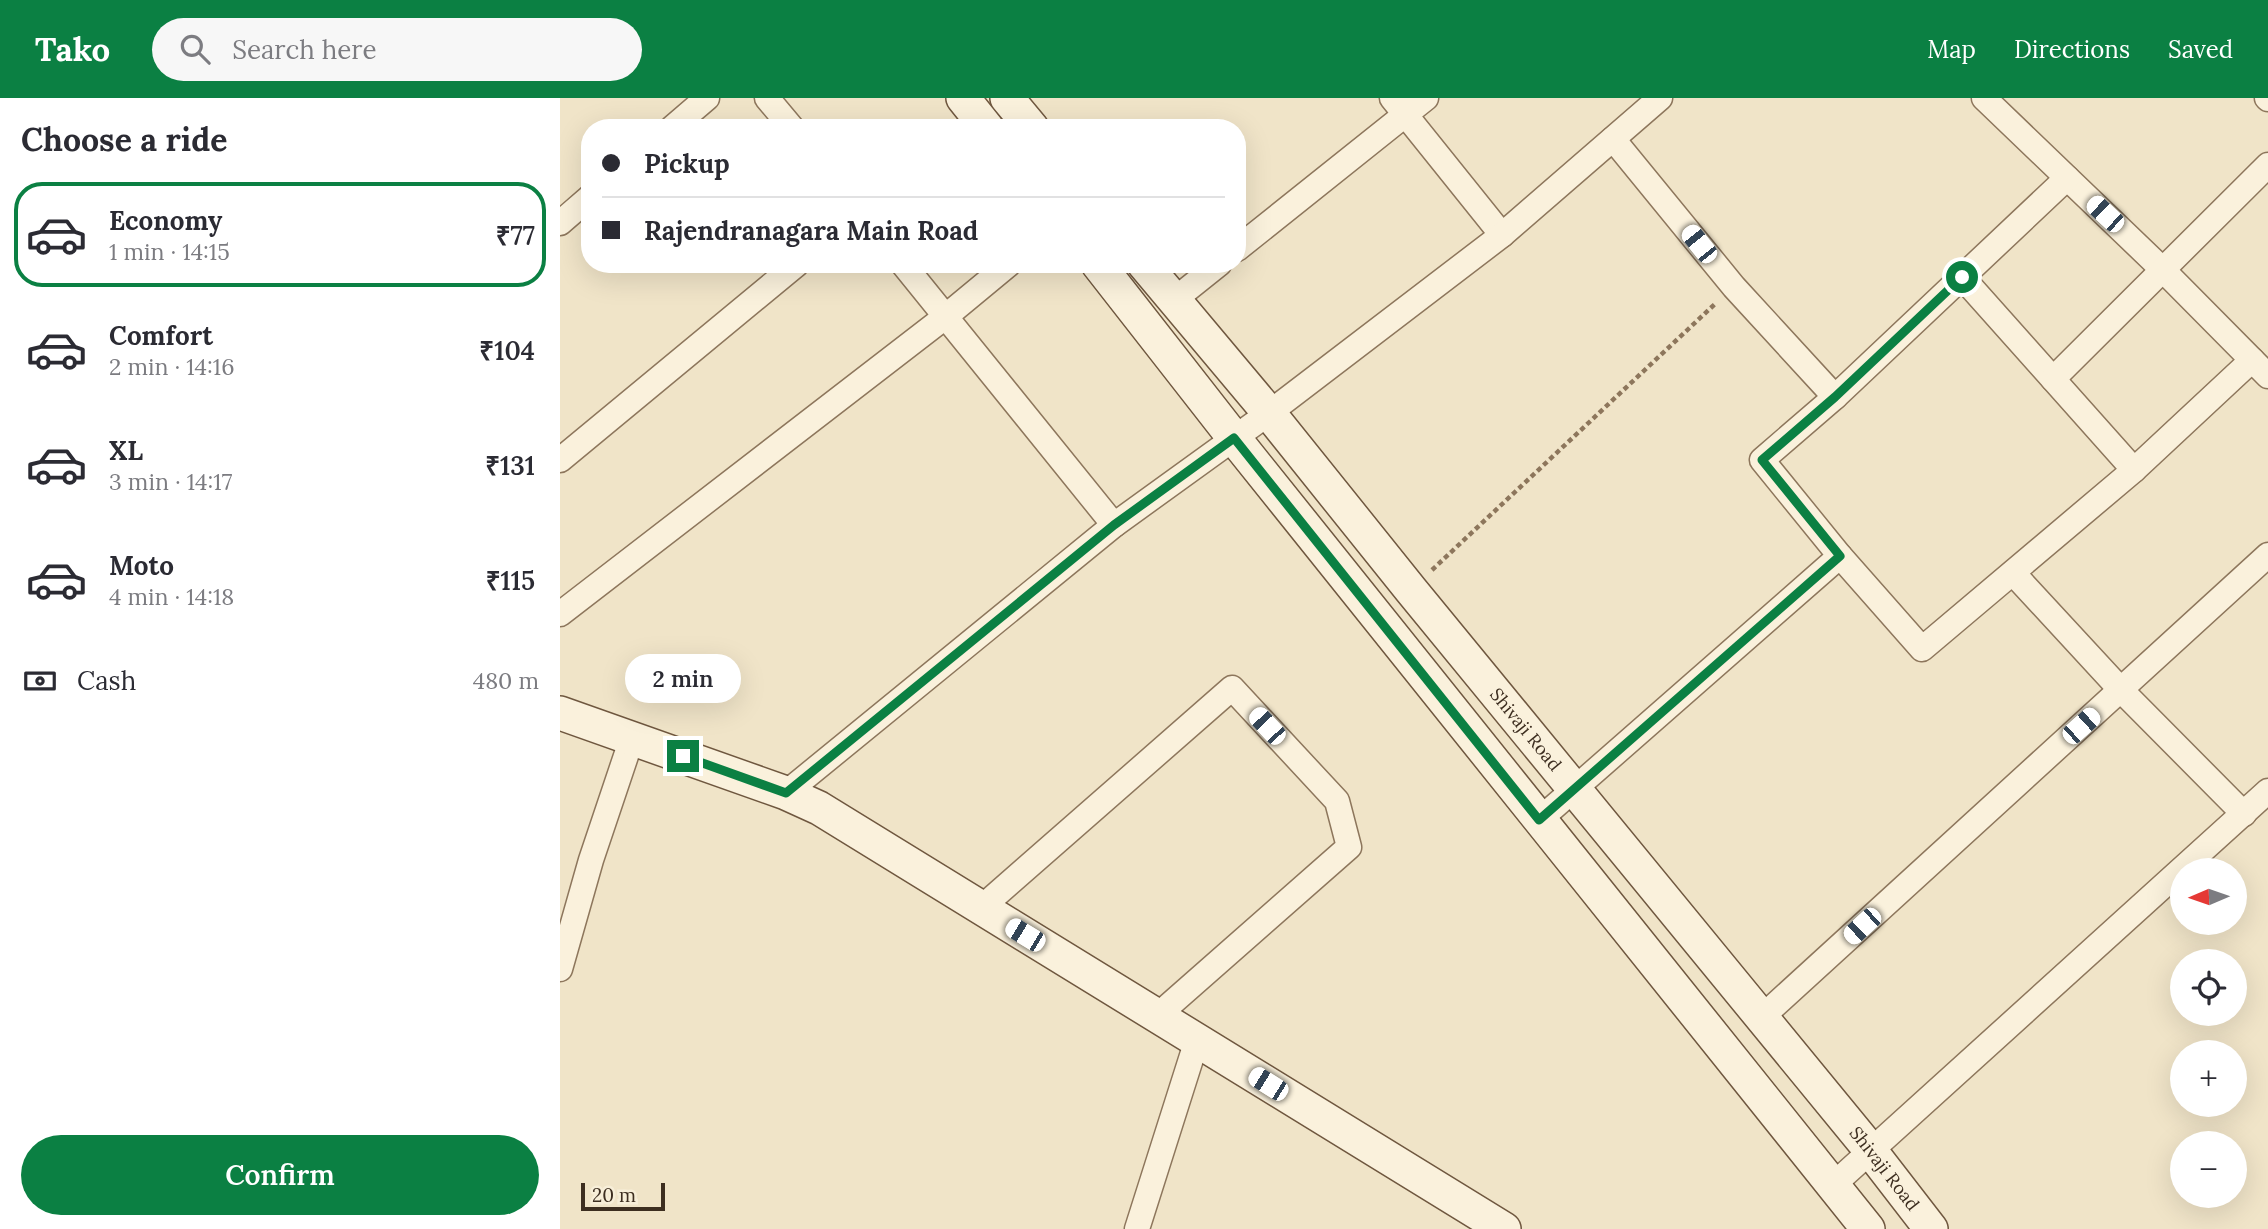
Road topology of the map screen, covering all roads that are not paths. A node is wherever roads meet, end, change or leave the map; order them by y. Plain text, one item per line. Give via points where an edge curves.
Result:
1 (707, 98) edge
2 (767, 98) edge
3 (963, 98) edge
4 (1007, 98) edge
5 (1426, 98) edge
6 (1660, 98) edge
7 (1984, 98) edge
8 (1399, 106) edge
9 (682, 119) edge
10 (784, 119) edge
11 (980, 119) edge
12 (1024, 119) edge
13 (1613, 139) junction
14 (2268, 164) edge
15 (2067, 178) junction
16 (581, 205) edge
17 (560, 223) edge
18 (1502, 235) junction
19 (1246, 241) edge
20 (2162, 269) junction
21 (786, 273) edge
22 (910, 273) edge
23 (998, 273) edge
24 (1105, 273) edge
25 (1152, 273) edge
26 (1208, 273) edge
27 (1962, 277) junction
28 (1174, 300) junction
29 (945, 317) junction
30 (2260, 368) edge
31 (2053, 379) junction
32 (1835, 397) junction
33 (1269, 413) junction
34 (1234, 438) junction
35 (560, 460) edge
36 (2134, 470) junction
37 (1114, 525) junction
38 (2268, 555) edge
39 (1840, 556) junction
40 (2013, 573) junction
41 (560, 614) edge
42 (2121, 690) junction
43 (560, 713) edge
44 (632, 738) junction
45 (1573, 788) junction
46 (2268, 791) edge
47 (786, 793) junction
48 (2244, 814) junction
49 (1539, 820) junction
50 (981, 908) junction
51 (560, 969) edge
52 (1157, 1016) junction
53 (1762, 1017) junction
54 (1197, 1040) junction
55 (1871, 1151) junction
56 (1833, 1185) junction
57 (1137, 1229) edge
58 (1504, 1229) edge
59 (1868, 1229) edge
60 (1931, 1229) edge

1 - 9 street
2 - 10 street
3 - 11 street
4 - 12 street
5 - 8 street
6 - 13 street
7 - 15 street
8 - 18 street
8 - 19 street
13 - 18 street
13 - 32 street via 1734,287
14 - 20 street
15 - 20 street
15 - 27 street
16 - 17 street
18 - 33 street
20 - 30 street
20 - 31 street
21 - 35 street
22 - 29 street
23 - 29 street
24 - 34 street
25 - 28 street, Shivaji Road
26 - 28 street
27 - 31 street
27 - 32 street
28 - 33 street, Shivaji Road
29 - 37 street
29 - 41 street
30 - 36 street
31 - 36 street
32 - 39 street via 1762,460
33 - 34 street
33 - 45 street, Shivaji Road
34 - 37 street
34 - 49 street
36 - 40 street
37 - 47 street
38 - 42 street
39 - 40 street via 1922,649
39 - 45 street
40 - 42 street
42 - 48 street
42 - 53 street
43 - 44 street
44 - 47 street
44 - 51 street
45 - 49 street
45 - 53 street, Shivaji Road
46 - 48 street
47 - 50 street via 819,808
48 - 55 street
49 - 56 street
50 - 52 street
50 - 52 street via 1232,688 1337,801 1349,847
52 - 54 street
53 - 55 street, Shivaji Road
54 - 57 street
54 - 58 street
55 - 56 street
55 - 60 street, Shivaji Road
56 - 59 street

